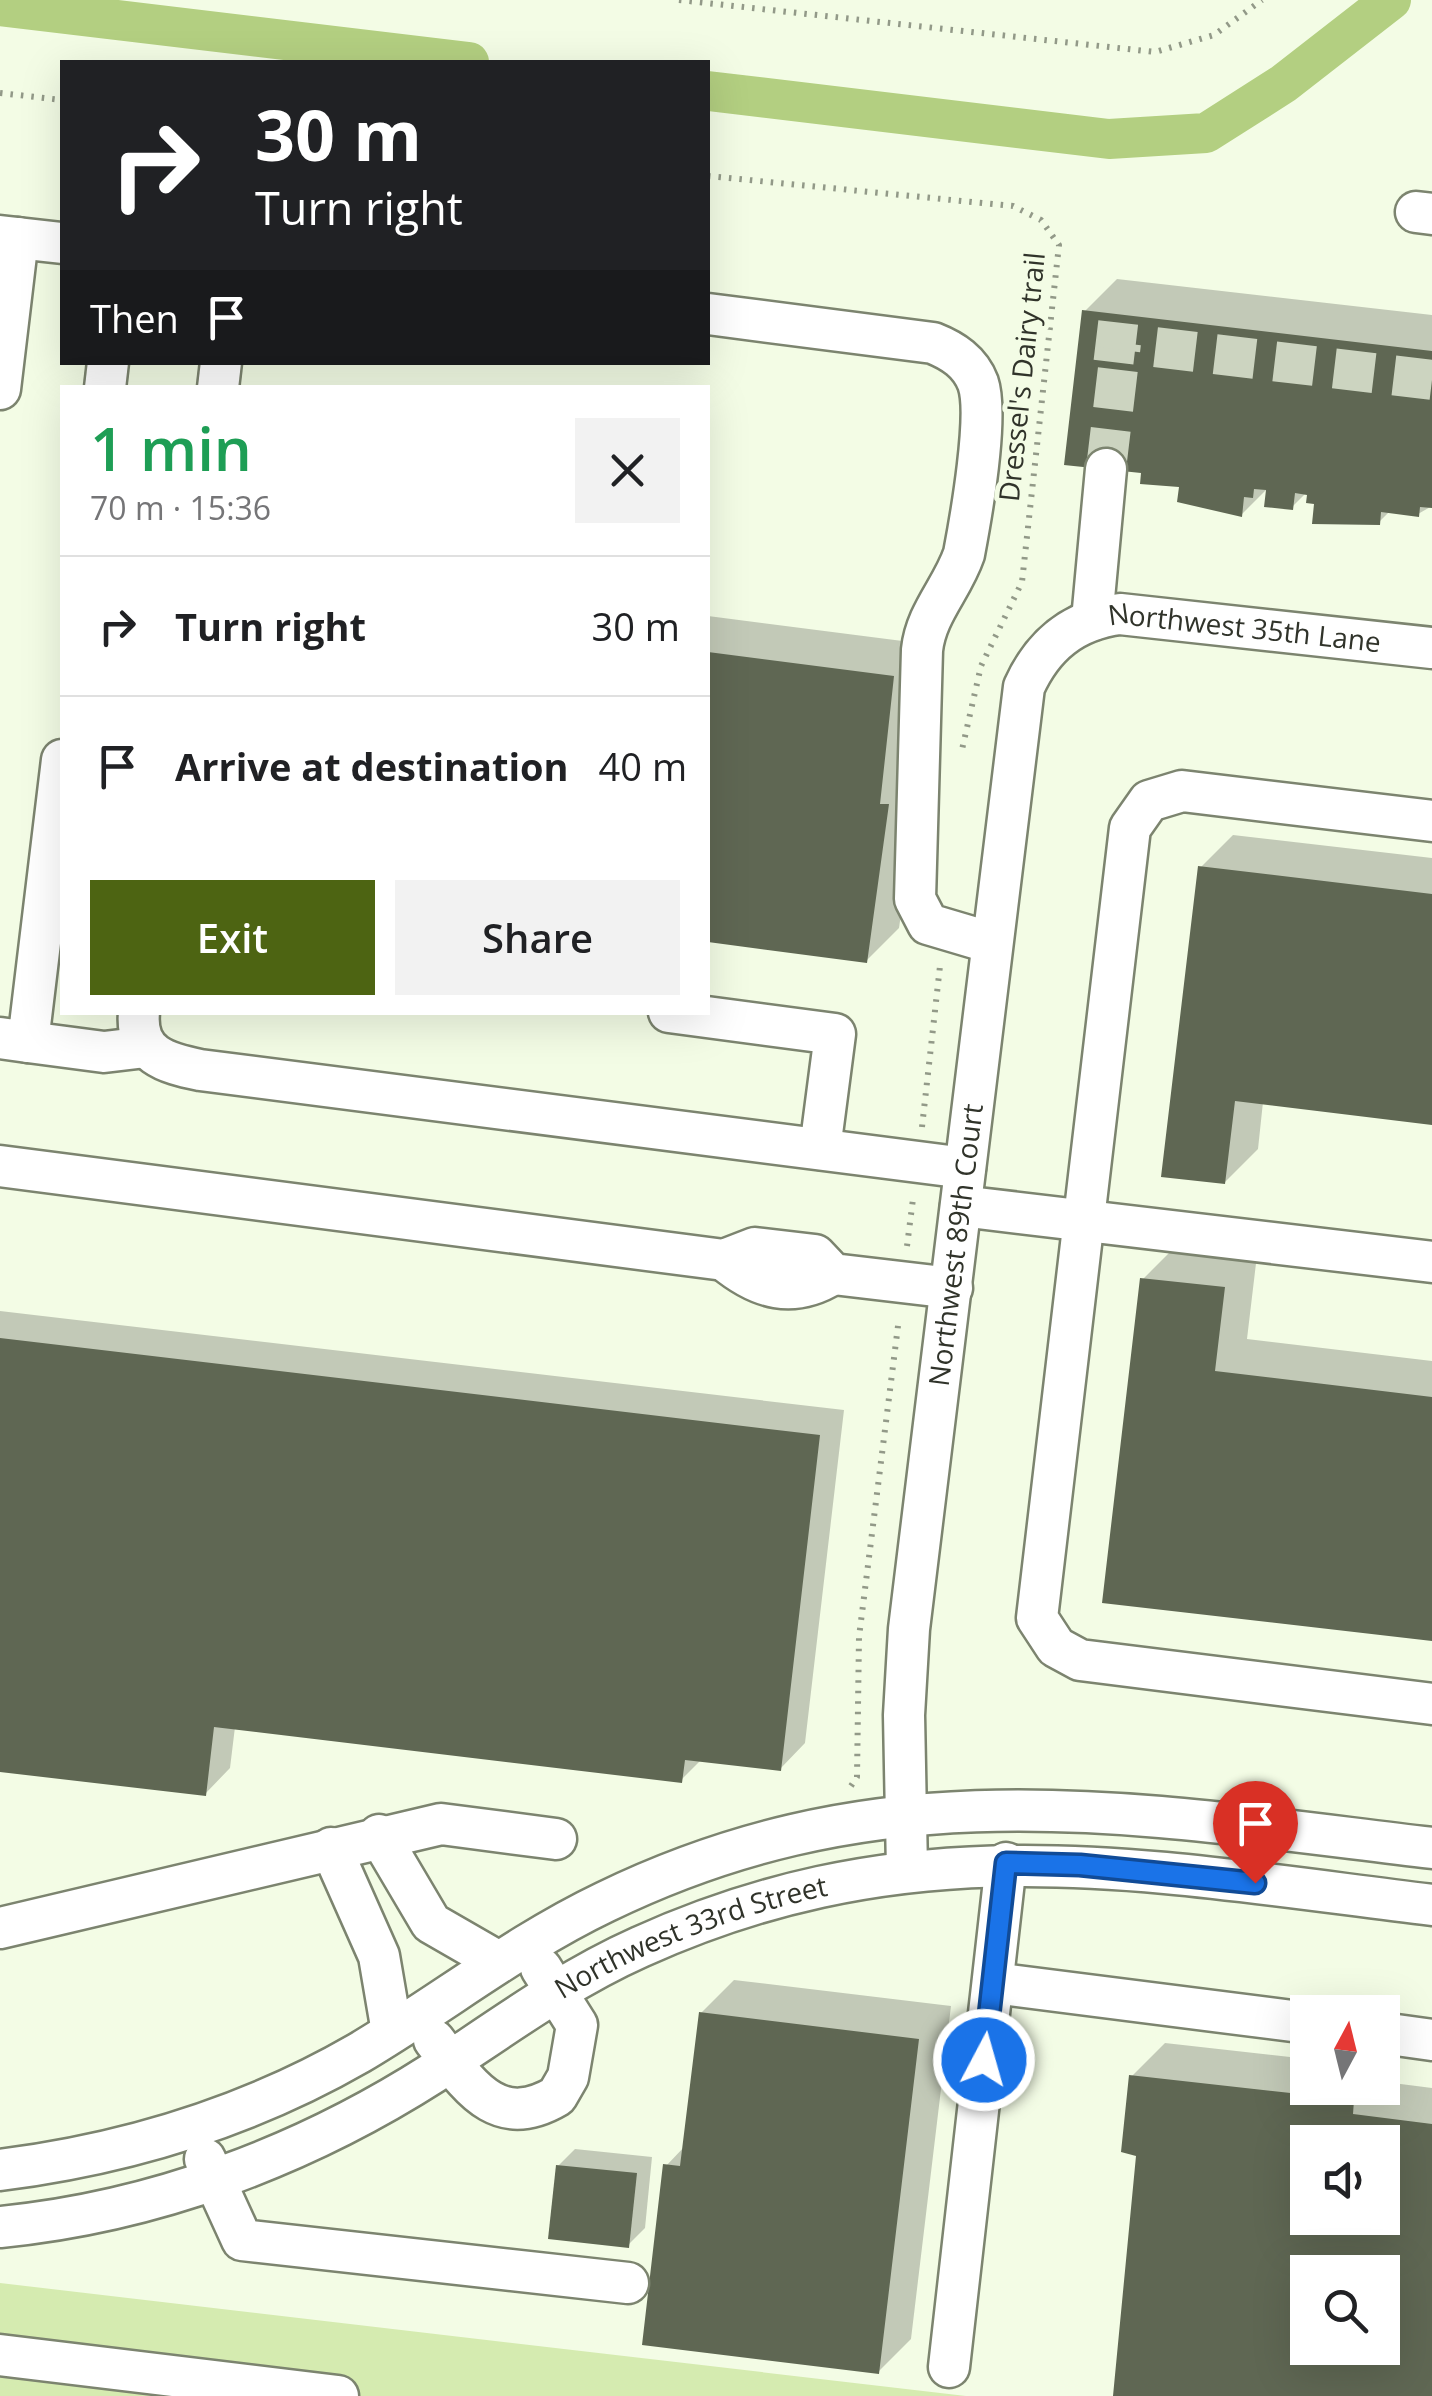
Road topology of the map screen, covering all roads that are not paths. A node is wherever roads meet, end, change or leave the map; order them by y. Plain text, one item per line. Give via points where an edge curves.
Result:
1 (9, 237) edge
2 (60, 243) edge
3 (710, 314) edge
4 (3, 343) edge
5 (0, 389) edge
6 (1106, 469) tunnel mouth
7 (1077, 628) junction
8 (1432, 648) edge
9 (60, 772) edge
10 (1432, 820) edge
11 (992, 943) junction
12 (692, 1015) edge
13 (143, 1030) edge
14 (14, 1040) edge
15 (820, 1148) junction
16 (0, 1166) edge
17 (963, 1187) junction
18 (1083, 1221) junction
19 (1432, 1262) edge
20 (952, 1288) junction
21 (1432, 1704) edge
22 (904, 1814) junction
23 (378, 1835) junction
24 (556, 1838) dead end
25 (331, 1848) junction
26 (1432, 1848) edge
27 (1006, 1863) junction
28 (907, 1870) junction
29 (1432, 1904) edge
30 (0, 1928) edge
31 (511, 1953) junction
32 (993, 1983) junction
33 (557, 1990) junction
34 (1290, 2022) edge
35 (404, 2024) junction
36 (1400, 2036) edge
37 (1432, 2040) edge
38 (450, 2060) junction
39 (192, 2128) junction
40 (0, 2170) edge
41 (214, 2180) junction
42 (0, 2227) edge
43 (628, 2283) dead end
44 (0, 2355) edge
45 (950, 2367) dead end
46 (338, 2396) edge

1 - 2 street
1 - 4 street
3 - 11 street via 933,343 964,362 978,384 982,408 964,554 928,618 922,650 915,899 928,924
4 - 5 street
6 - 7 street
7 - 8 street, Northwest 35th Lane via 1146,614
7 - 11 street, Northwest 89th Court via 1046,648 1019,706
9 - 14 street
10 - 18 street via 1182,791 1149,801 1138,813 1126,842
11 - 17 street, Northwest 89th Court
12 - 15 street via 836,1034
13 - 14 street via 104,1052
13 - 15 street via 164,1062 200,1070
15 - 17 street
16 - 20 street via 724,1260 755,1248 814,1256 833,1274
17 - 18 street
17 - 20 street, Northwest 89th Court
18 - 19 street
18 - 21 street via 1037,1609 1046,1637 1080,1660
20 - 22 street, Northwest 89th Court via 909,1628
22 - 26 street, Northwest 33rd Street via 1081,1809
22 - 28 street, Northwest 89th Court
22 - 31 street, Northwest 33rd Street via 806,1832 696,1864 606,1901
23 - 24 street via 441,1824
23 - 25 street
23 - 31 street via 430,1923
25 - 30 street
25 - 35 street
27 - 28 street, Northwest 33rd Street
27 - 29 street, Northwest 33rd Street via 1149,1871
27 - 32 street
28 - 33 street, Northwest 33rd Street via 731,1911 637,1948
31 - 33 street
31 - 35 street, Northwest 33rd Street
32 - 34 street
32 - 45 street
33 - 38 street, Northwest 33rd Street
33 - 38 street via 576,2025 568,2077 558,2096 541,2106 504,2107 485,2100
35 - 38 street
35 - 39 street, Northwest 33rd Street via 277,2095
36 - 37 street
38 - 41 street, Northwest 33rd Street via 339,2126
39 - 40 street, Northwest 33rd Street
39 - 41 street
41 - 42 street, Northwest 33rd Street via 124,2207
41 - 43 street via 242,2240
44 - 46 street

